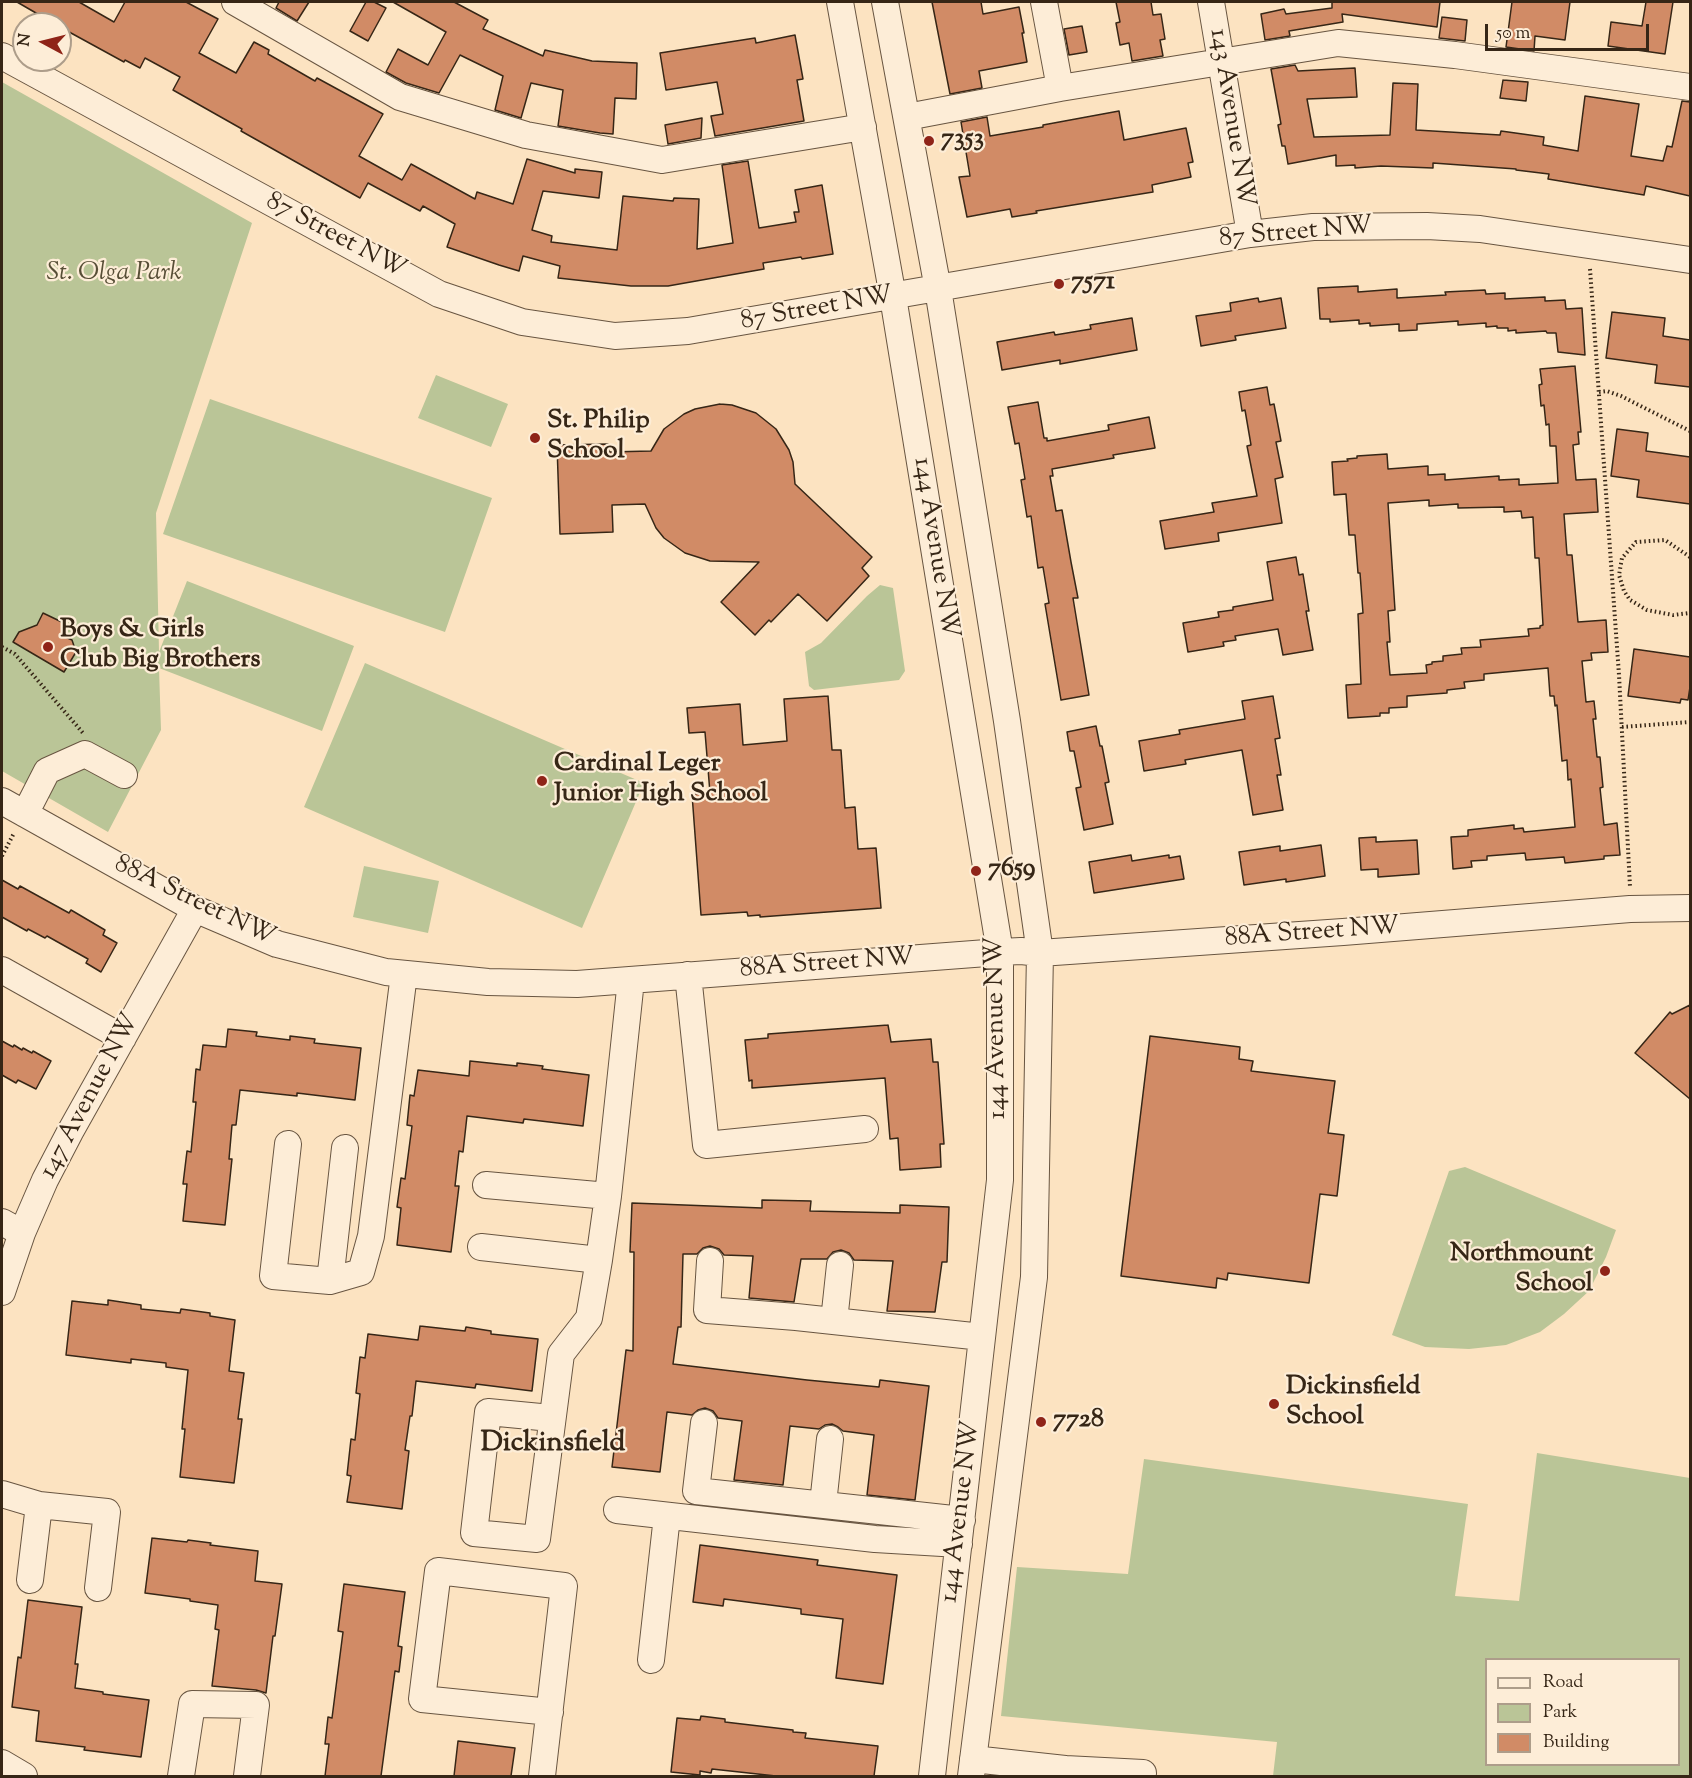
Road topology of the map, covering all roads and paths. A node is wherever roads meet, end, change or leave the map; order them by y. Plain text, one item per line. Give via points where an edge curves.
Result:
1 (235, 2) edge
2 (840, 2) edge
3 (885, 2) edge
4 (1044, 2) edge
5 (1211, 2) edge
6 (2, 56) edge
7 (1221, 62) junction
8 (1690, 87) edge
9 (1060, 88) junction
10 (907, 117) junction
11 (863, 127) junction
12 (1250, 234) junction
13 (1594, 245) junction
14 (1690, 260) edge
15 (938, 289) junction
16 (893, 297) junction
17 (1599, 392) junction
18 (1690, 431) edge
19 (1690, 556) edge
20 (1690, 613) edge
21 (2, 647) edge
22 (1690, 722) edge
23 (1622, 727) junction
24 (86, 736) dead end
25 (124, 775) dead end
26 (2, 801) edge
27 (25, 814) junction
28 (195, 909) junction
29 (1630, 909) junction
30 (1690, 909) edge
31 (1000, 952) junction
32 (1040, 953) junction
33 (2, 970) edge
34 (404, 974) junction
35 (688, 975) junction
36 (631, 980) junction
37 (123, 1038) junction
38 (865, 1130) dead end
39 (288, 1144) dead end
40 (345, 1148) dead end
41 (486, 1185) dead end
42 (608, 1196) junction
43 (12, 1227) edge
44 (481, 1247) dead end
45 (599, 1260) junction
46 (710, 1261) dead end
47 (840, 1265) dead end
48 (330, 1281) junction
49 (2, 1293) edge
50 (834, 1321) junction
51 (982, 1337) junction
52 (551, 1418) junction
53 (704, 1423) dead end
54 (830, 1439) dead end
55 (2, 1494) edge
56 (823, 1504) junction
57 (39, 1505) junction
58 (618, 1510) dead end
59 (667, 1516) junction
60 (960, 1532) junction
61 (30, 1580) dead end
62 (98, 1588) dead end
63 (651, 1660) dead end
64 (550, 1712) junction
65 (2, 1763) edge
66 (972, 1768) edge
67 (1065, 1773) edge
68 (1143, 1773) dead end
69 (24, 1776) edge
70 (181, 1776) edge
71 (247, 1776) edge
72 (542, 1776) edge
73 (932, 1776) edge

1 - 11 street via 400,97 526,135 662,160
2 - 11 street, 144 Avenue NW
3 - 10 street, 144 Avenue NW
4 - 9 street
5 - 7 street, 143 Avenue NW
6 - 16 street, 87 Street NW via 439,294 522,322 615,336 688,332
7 - 8 street via 1338,43
7 - 9 street
7 - 12 street, 143 Avenue NW
9 - 10 street
10 - 15 street, 144 Avenue NW
11 - 16 street, 144 Avenue NW
12 - 13 street, 87 Street NW via 1313,227 1427,226 1480,229
12 - 15 street, 87 Street NW
13 - 14 street, 87 Street NW
13 - 17 path via 1590,268
15 - 16 street, 87 Street NW
15 - 32 street, 144 Avenue NW
16 - 31 street, 144 Avenue NW
17 - 18 path via 1621,396
17 - 23 path
19 - 20 path via 1665,540 1636,542 1622,558 1618,575 1630,600 1647,610 1673,615
21 - 24 path via 15,654
22 - 23 path
23 - 29 path
25 - 27 street via 85,754 47,771
26 - 27 street, 88A Street NW
27 - 28 street, 88A Street NW
28 - 34 street, 88A Street NW via 277,944
28 - 37 street, 147 Avenue NW
29 - 30 street, 88A Street NW
29 - 32 street, 88A Street NW
31 - 32 street, 88A Street NW
31 - 35 street, 88A Street NW
31 - 51 street, 144 Avenue NW via 1000,1179
32 - 66 street, 144 Avenue NW via 1034,1277
33 - 37 street
34 - 36 street, 88A Street NW via 488,982 577,984
34 - 48 street via 371,1236 361,1272
35 - 36 street, 88A Street NW
35 - 38 street via 706,1145
36 - 42 street
37 - 43 street, 147 Avenue NW via 45,1180
39 - 48 street via 273,1275
40 - 48 street
41 - 42 street
42 - 45 street
43 - 49 street, 147 Avenue NW
44 - 45 street
45 - 52 street via 590,1318 561,1354
46 - 50 street via 706,1310
47 - 50 street
50 - 51 street
51 - 60 street, 144 Avenue NW
52 - 52 street via 537,1539 474,1533 488,1412
53 - 56 street via 696,1491
54 - 56 street
55 - 57 street
56 - 60 street
57 - 61 street
57 - 62 street via 107,1512
58 - 59 street
59 - 60 street via 875,1539
59 - 63 street
60 - 73 street, 144 Avenue NW
64 - 64 street via 422,1699 438,1571 564,1586
64 - 72 street
65 - 69 street
66 - 67 street
67 - 68 street
70 - 71 street via 192,1704 256,1705

